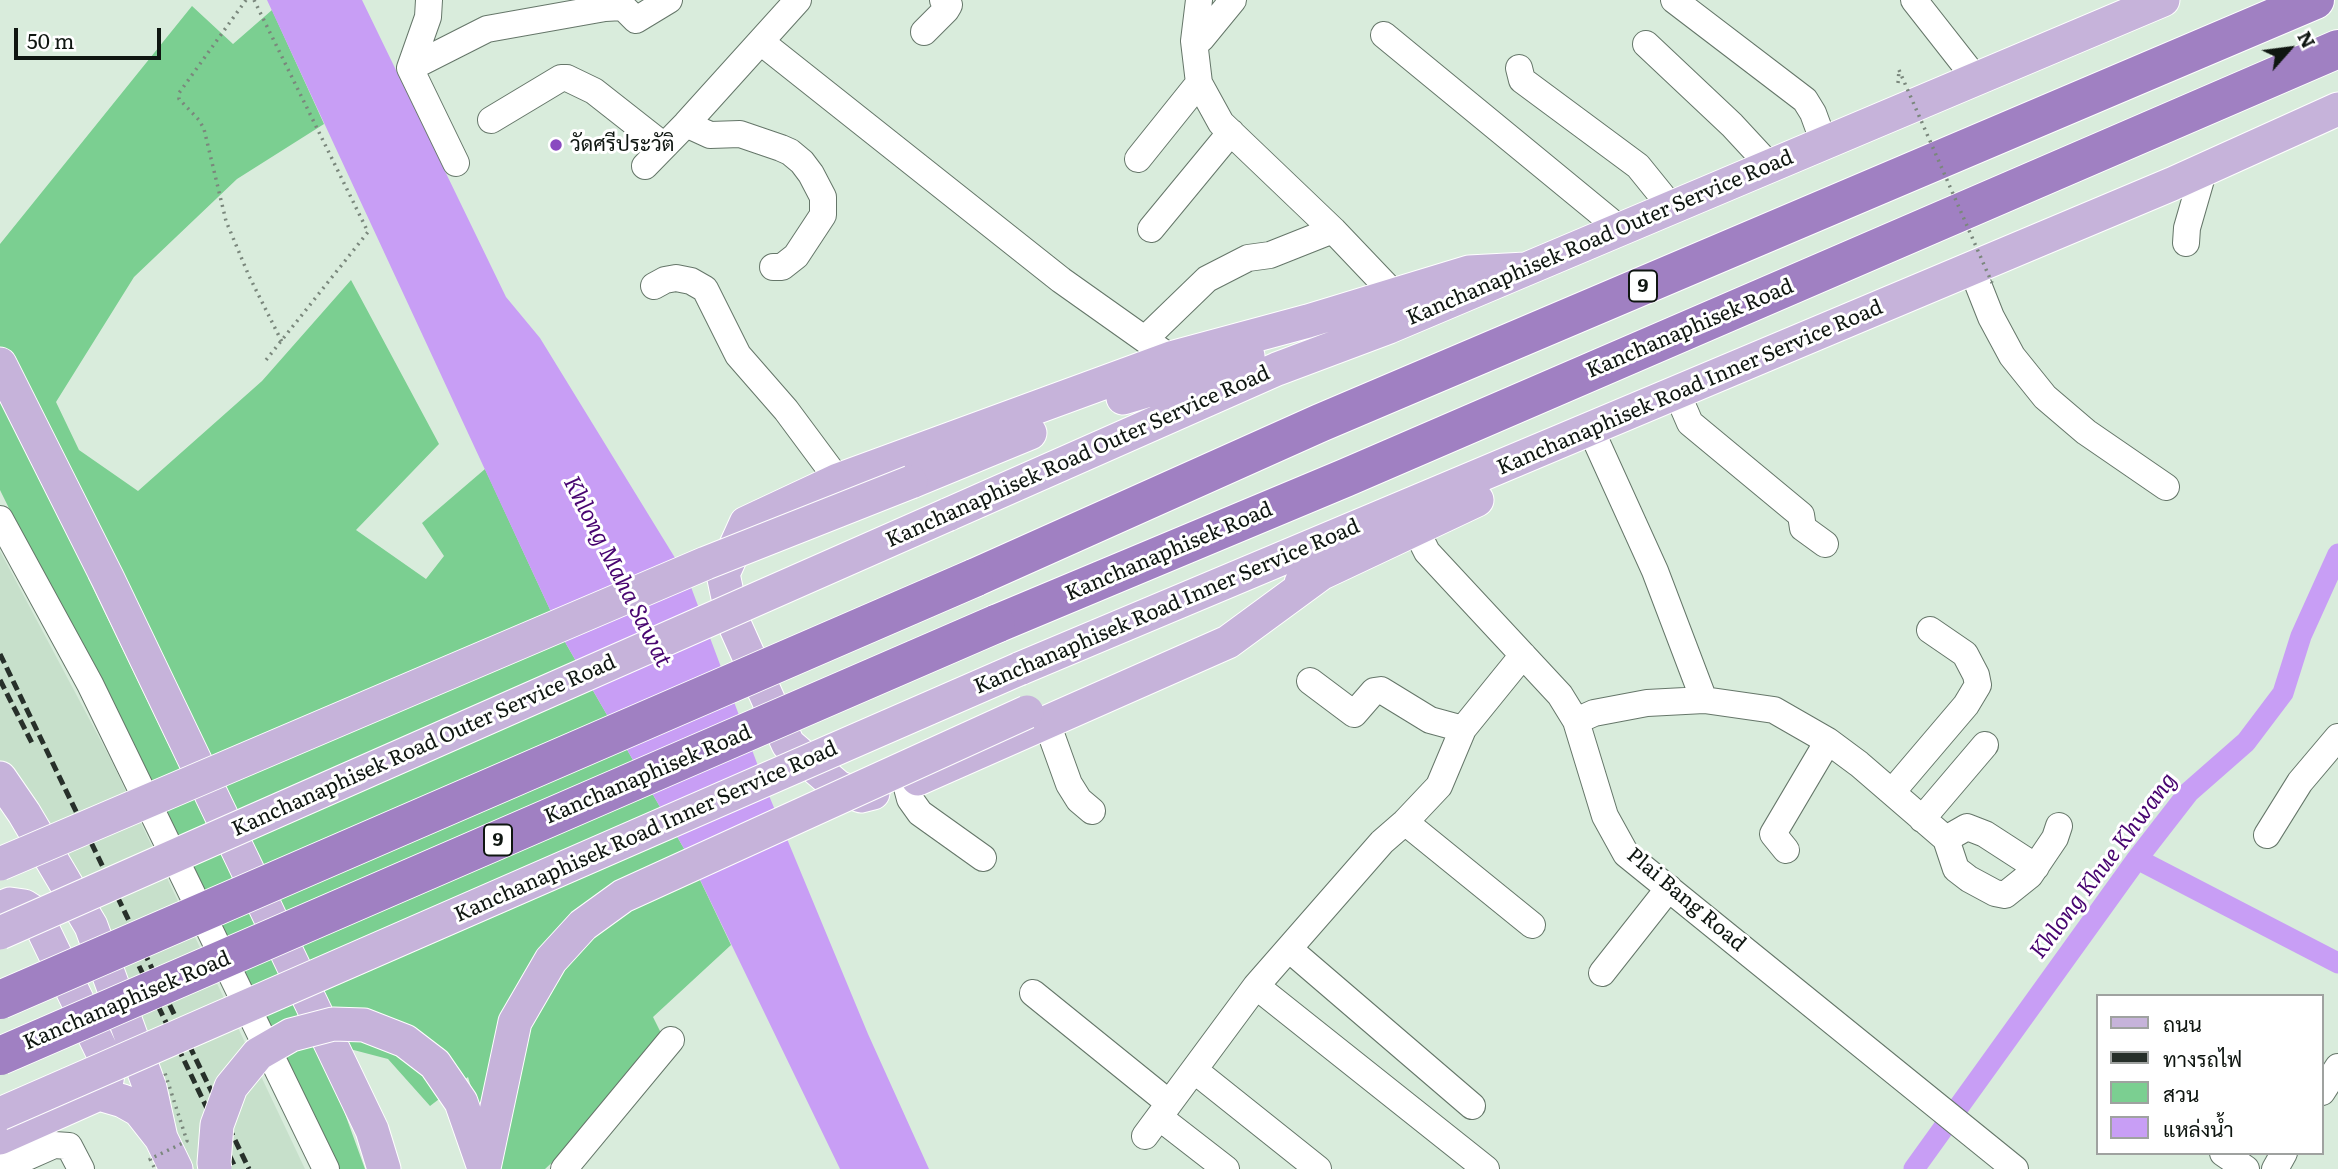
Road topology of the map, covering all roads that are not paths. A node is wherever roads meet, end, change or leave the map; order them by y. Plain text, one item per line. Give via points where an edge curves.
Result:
1 (429, 0) edge
2 (669, 0) edge
3 (798, 0) edge
4 (943, 0) edge
5 (1199, 0) edge
6 (1233, 0) edge
7 (1674, 0) edge
8 (1914, 0) edge
9 (2163, 0) edge
10 (2315, 0) edge
11 (603, 4) edge
12 (925, 32) dead end
13 (1384, 35) dead end
14 (1194, 41) junction
15 (761, 42) junction
16 (1646, 44) dead end
17 (2338, 49) edge
18 (410, 68) junction
19 (1519, 68) dead end
20 (1976, 79) junction
21 (1199, 83) junction
22 (2338, 109) edge
23 (491, 120) dead end
24 (686, 124) junction
25 (1231, 132) junction
26 (2338, 135) edge
27 (1824, 143) junction
28 (664, 146) junction
29 (1138, 159) dead end
30 (456, 163) dead end
31 (645, 166) dead end
32 (1770, 166) junction
33 (2187, 180) junction
34 (1672, 208) junction
35 (1152, 229) dead end
36 (1620, 229) junction
37 (1333, 230) junction
38 (2186, 243) dead end
39 (773, 267) dead end
40 (1526, 269) junction
41 (1982, 276) junction
42 (654, 286) dead end
43 (1393, 293) junction
44 (1308, 321) junction
45 (1158, 348) junction
46 (0, 364) edge
47 (1677, 393) junction
48 (1588, 431) junction
49 (838, 480) junction
50 (2166, 486) dead end
51 (0, 519) edge
52 (1416, 530) junction
53 (1825, 544) dead end
54 (1314, 560) junction
55 (1930, 630) dead end
56 (1523, 655) junction
57 (1310, 681) dead end
58 (1704, 700) junction
59 (1037, 718) junction
60 (1576, 722) junction
61 (1463, 729) junction
62 (2338, 737) edge
63 (1828, 741) junction
64 (1985, 745) dead end
65 (0, 778) edge
66 (906, 784) junction
67 (1892, 792) junction
68 (1092, 811) dead end
69 (1922, 819) junction
70 (1405, 822) junction
71 (2059, 826) dead end
72 (2267, 835) dead end
73 (1946, 839) junction
74 (0, 845) edge
75 (1786, 850) dead end
76 (983, 859) dead end
77 (0, 864) edge
78 (2036, 867) junction
79 (0, 875) edge
80 (1669, 888) junction
81 (0, 908) edge
82 (1532, 925) dead end
83 (0, 933) edge
84 (1289, 949) junction
85 (1602, 973) dead end
86 (1256, 986) junction
87 (1034, 993) dead end
88 (0, 1000) edge
89 (671, 1040) dead end
90 (0, 1056) edge
91 (2338, 1067) edge
92 (1194, 1070) junction
93 (2324, 1089) edge
94 (99, 1094) junction
95 (1472, 1106) dead end
96 (0, 1114) edge
97 (1158, 1119) junction
98 (0, 1139) edge
99 (2227, 1155) edge
100 (164, 1158) edge
101 (485, 1168) edge
102 (0, 1169) edge
103 (81, 1169) edge
104 (215, 1169) edge
105 (326, 1169) edge
106 (384, 1169) edge
107 (564, 1169) edge
108 (1226, 1169) edge
109 (1318, 1169) edge
110 (1486, 1169) edge
111 (2015, 1169) edge
112 (2246, 1169) edge

1 - 18 street via 428,18
2 - 11 street via 636,20 623,7
3 - 15 street
4 - 12 street via 949,5
5 - 14 street
6 - 14 street via 1201,39
7 - 27 street via 1805,100
8 - 20 street
9 - 20 main road, Kanchanaphisek Road Outer Service Road
10 - 88 highway, 9, bridge via 1320,423
11 - 18 street via 487,29
13 - 36 street
14 - 21 street
15 - 24 street
15 - 45 street via 1061,280
16 - 32 street
17 - 90 highway, Kanchanaphisek Road / 9, bridge
18 - 30 street
19 - 34 street via 1522,80 1638,166
20 - 27 main road, Kanchanaphisek Road Outer Service Road
21 - 25 street via 1220,123
21 - 29 street
22 - 33 main road, Kanchanaphisek Road Inner Service Road
23 - 28 street via 567,78 594,91
24 - 28 street
24 - 39 street via 710,135 740,134 781,148 811,174 823,197 823,215 796,256 782,267
25 - 35 street
25 - 37 street
26 - 33 main road
27 - 32 main road, Kanchanaphisek Road Outer Service Road
28 - 31 street
32 - 34 main road, Kanchanaphisek Road Outer Service Road
33 - 38 street
33 - 41 main road, Kanchanaphisek Road Inner Service Road
34 - 36 main road, Kanchanaphisek Road Outer Service Road
36 - 40 main road, Kanchanaphisek Road Outer Service Road
37 - 43 street
37 - 45 street via 1270,255 1248,258 1207,279
40 - 43 main road via 1469,272
40 - 83 main road, Kanchanaphisek Road Outer Service Road, bridge via 1278,369
41 - 47 main road, Kanchanaphisek Road Inner Service Road
41 - 50 street via 1991,317 2012,356 2045,397 2086,432
42 - 49 street via 676,278 705,289 738,355
43 - 44 main road
44 - 45 main road
44 - 77 main road, bridge via 1240,360 1019,437 706,563
45 - 49 main road
46 - 106 main road via 372,1130
47 - 48 main road, Kanchanaphisek Road Inner Service Road
47 - 53 street via 1689,423 1801,515 1803,528
48 - 52 main road via 1510,483
48 - 54 main road, Kanchanaphisek Road Inner Service Road
48 - 58 street via 1654,571
49 - 66 main road via 746,523 723,574 733,621 788,744 838,786 861,796
51 - 105 street via 90,684
52 - 54 main road via 1380,546
52 - 56 street, Plai Bang Road via 1427,552
54 - 59 main road
54 - 96 main road, Kanchanaphisek Road Inner Service Road, bridge via 1019,669
55 - 67 street via 1965,654 1978,685
56 - 60 street, Plai Bang Road via 1560,695
56 - 61 street
57 - 61 street via 1354,714 1374,691 1381,690 1430,720
58 - 60 street via 1647,703 1594,713
58 - 63 street via 1774,710
59 - 66 main road
59 - 68 street via 1069,784
59 - 101 main road, bridge via 624,895 583,926 551,960 515,1022
60 - 80 street, Plai Bang Road via 1605,816 1626,854
61 - 70 street via 1439,786
62 - 72 street via 2300,782
63 - 67 street
63 - 75 street via 1773,834
64 - 69 street
65 - 100 main road via 90,926 150,1088
66 - 76 street via 920,813
67 - 69 street
69 - 73 street
70 - 82 street
70 - 84 street
71 - 78 street
73 - 78 street via 1967,827
73 - 78 street via 1956,869 1995,893 2005,895
74 - 79 main road
80 - 85 street
80 - 111 street, Plai Bang Road
81 - 94 main road via 10,904 35,913 109,1066
84 - 86 street
84 - 95 street
86 - 92 street
86 - 110 street
87 - 97 street
89 - 107 street
91 - 93 street
92 - 97 street
92 - 109 street
94 - 98 main road
94 - 100 main road via 139,1110
97 - 108 street
99 - 112 street
101 - 104 main road, bridge via 461,1102 435,1064 405,1041 365,1025 333,1024 291,1035 258,1055 231,1087 217,1125
102 - 103 street via 54,1145 69,1146

